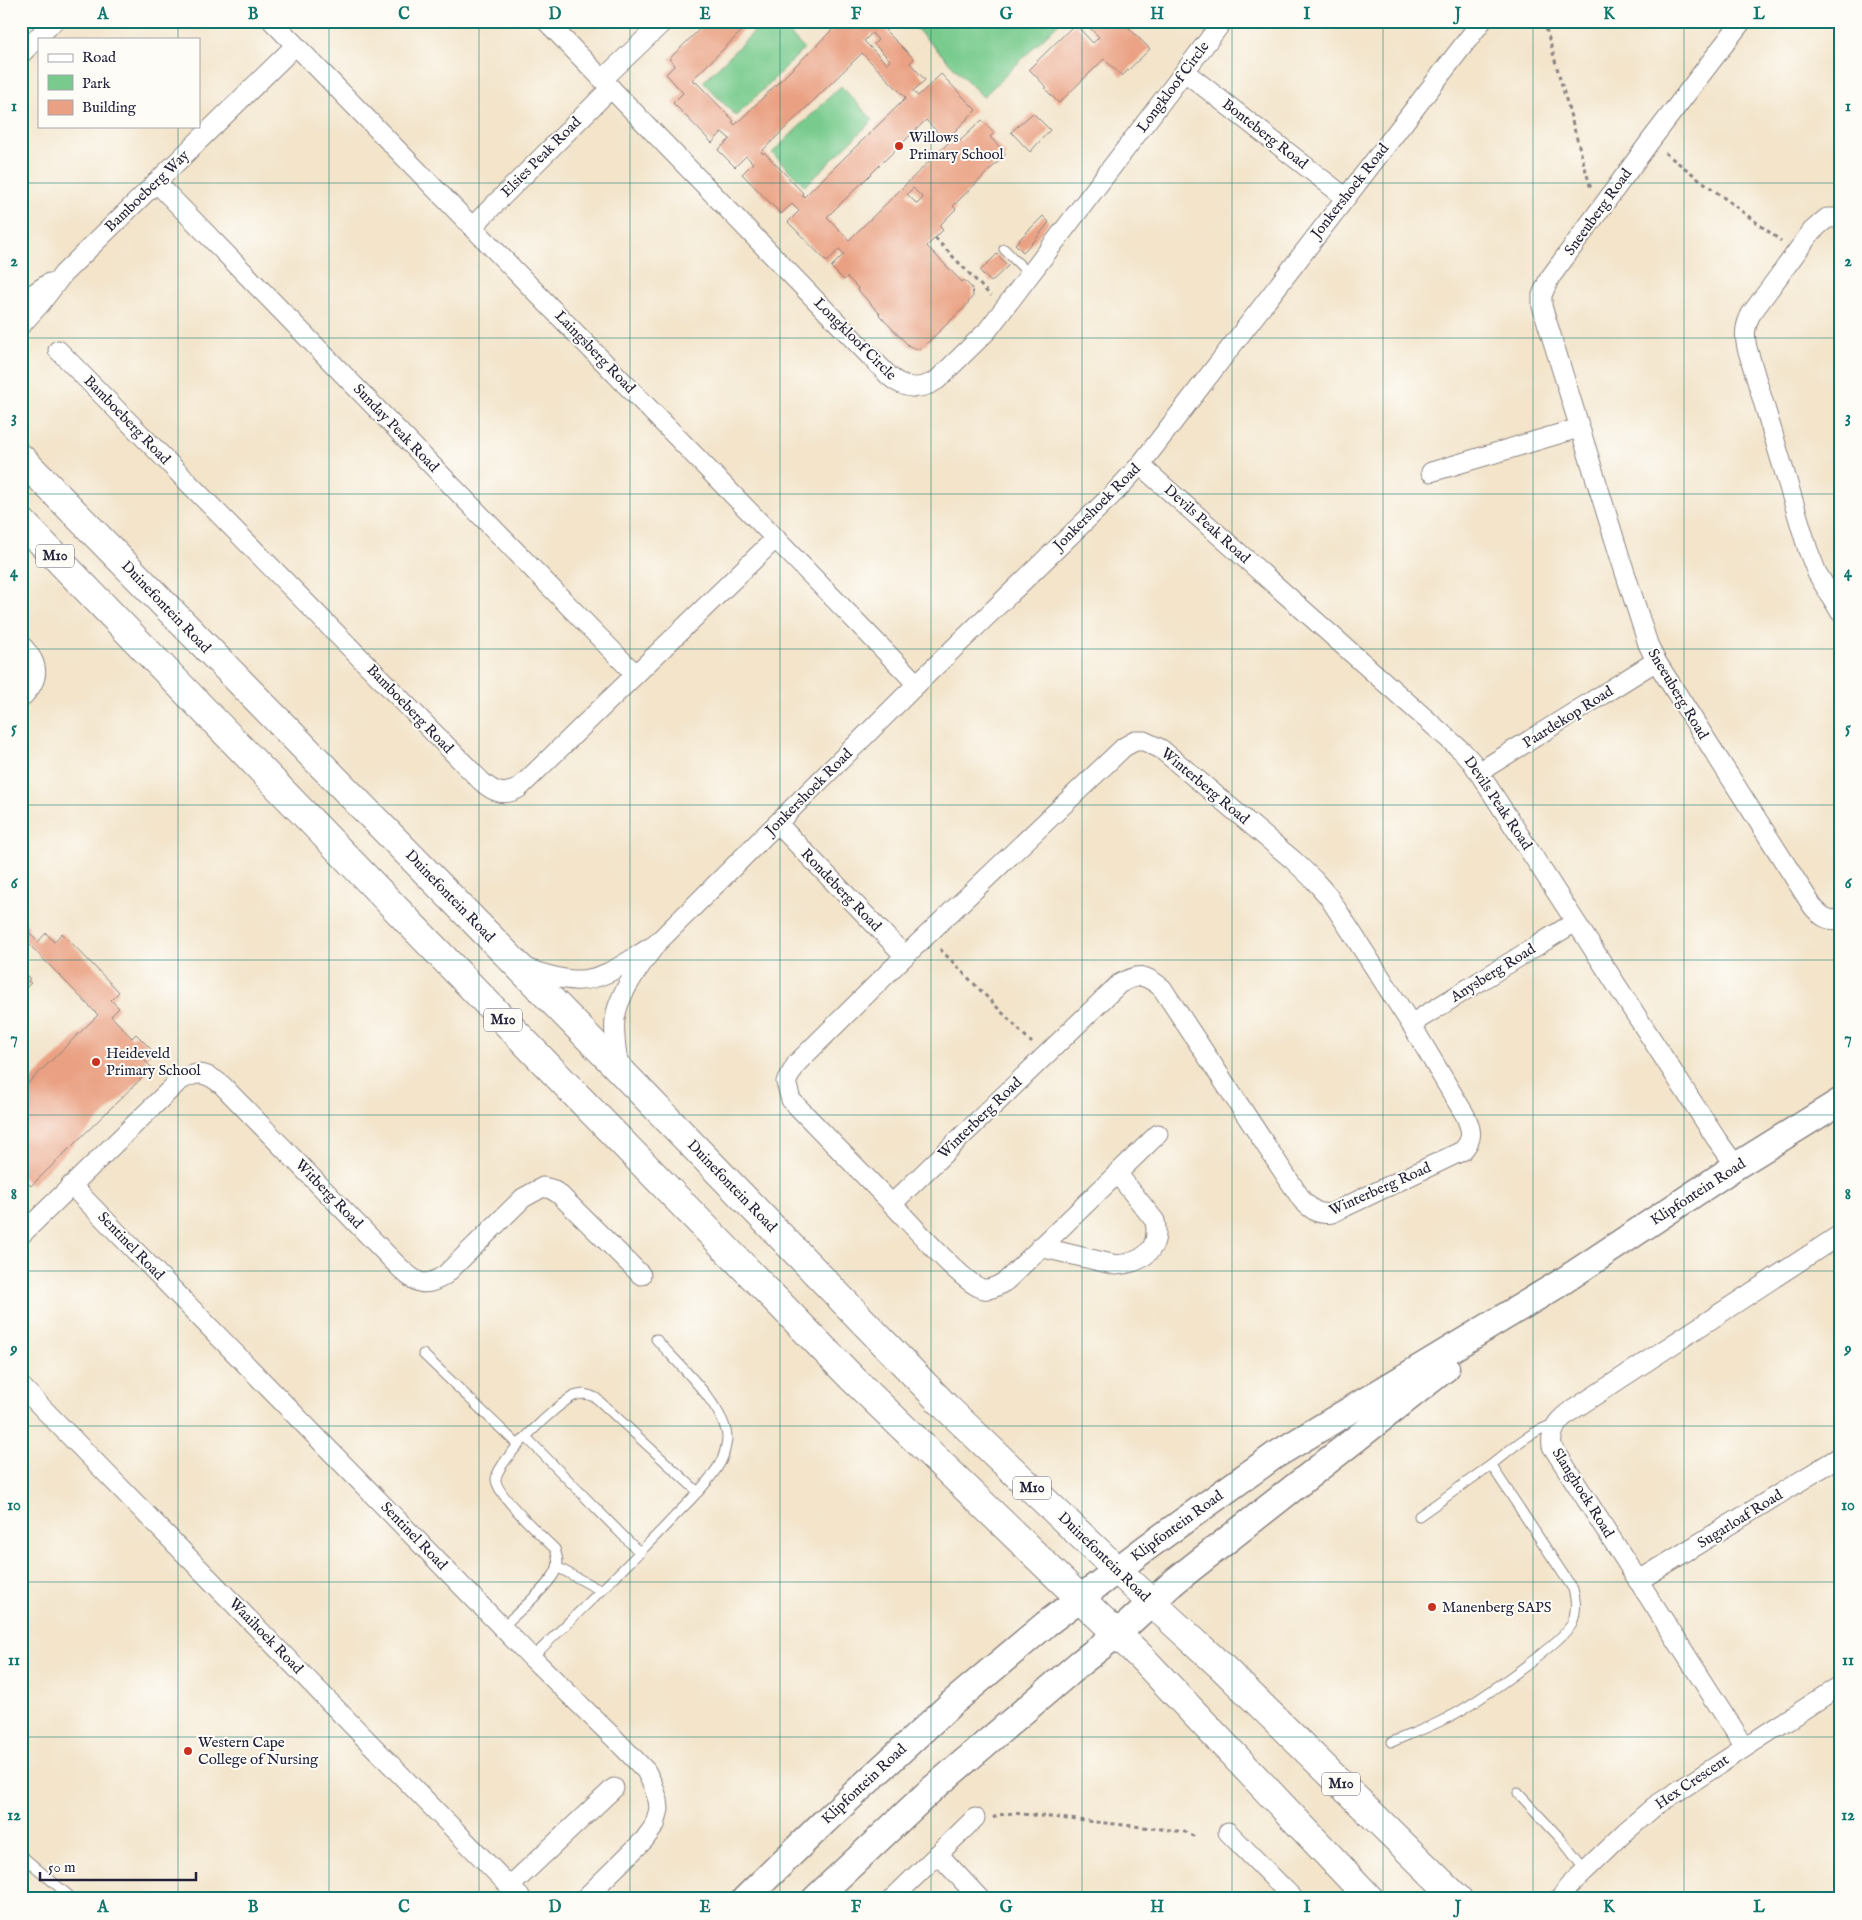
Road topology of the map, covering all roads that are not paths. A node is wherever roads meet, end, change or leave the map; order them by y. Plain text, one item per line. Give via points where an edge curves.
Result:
1 (54, 21) edge
2 (272, 21) edge
3 (546, 21) edge
4 (664, 21) edge
5 (1223, 21) edge
6 (1482, 21) edge
7 (1742, 21) edge
8 (295, 46) junction
9 (21, 54) edge
10 (1184, 72) junction
11 (607, 84) junction
12 (156, 182) junction
13 (1345, 197) junction
14 (1841, 218) edge
15 (472, 227) junction
16 (1004, 249) dead end
17 (63, 274) junction
18 (1030, 275) junction
19 (21, 302) edge
20 (21, 325) edge
21 (58, 350) dead end
22 (1579, 428) junction
23 (21, 458) edge
24 (1140, 464) junction
25 (1431, 472) dead end
26 (21, 521) edge
27 (776, 538) junction
28 (1841, 612) edge
29 (21, 645) edge
30 (1656, 661) junction
31 (635, 674) junction
32 (917, 684) junction
33 (21, 698) edge
34 (1479, 772) junction
35 (778, 824) junction
36 (1841, 919) edge
37 (1575, 922) junction
38 (656, 944) junction
39 (905, 956) junction
40 (518, 966) junction
41 (1411, 1024) junction
42 (619, 1069) junction
43 (1841, 1101) edge
44 (1158, 1134) dead end
45 (1736, 1166) junction
46 (1117, 1172) junction
47 (71, 1186) junction
48 (892, 1204) junction
49 (1841, 1234) edge
50 (21, 1235) edge
51 (1040, 1247) junction
52 (641, 1276) dead end
53 (1557, 1285) junction
54 (656, 1339) dead end
55 (423, 1354) dead end
56 (21, 1386) edge
57 (1557, 1424) junction
58 (526, 1437) junction
59 (518, 1445) junction
60 (1841, 1456) edge
61 (1491, 1465) junction
62 (698, 1492) junction
63 (1419, 1516) dead end
64 (640, 1553) junction
65 (557, 1567) junction
66 (1117, 1570) junction
67 (1638, 1581) junction
68 (600, 1590) junction
69 (1080, 1599) junction
70 (1151, 1602) junction
71 (502, 1627) junction
72 (1117, 1634) junction
73 (532, 1658) junction
74 (1841, 1686) edge
75 (1392, 1742) dead end
76 (1745, 1747) junction
77 (614, 1788) dead end
78 (1518, 1793) dead end
79 (982, 1819) road end
80 (1228, 1832) dead end
81 (938, 1854) junction
82 (21, 1855) edge
83 (1585, 1870) junction
84 (516, 1893) edge
85 (73, 1899) edge
86 (584, 1899) edge
87 (745, 1899) edge
88 (815, 1899) edge
89 (892, 1899) edge
90 (980, 1899) edge
91 (1294, 1899) edge
92 (1370, 1899) edge
93 (1458, 1899) edge
94 (1560, 1899) edge

1 - 9 street
2 - 8 street, Laingsberg Road
3 - 11 street, Longkloof Circle
4 - 11 street, Elsies Peak Road
5 - 10 street, Longkloof Circle
6 - 13 street, Jonkershoek Road
7 - 22 street, Sneeuberg Road via 1545,286 1542,306
8 - 12 street, Bamboeberg Way
8 - 15 street, Laingsberg Road
10 - 13 street, Bonteberg Road
10 - 18 street, Longkloof Circle
11 - 15 street, Elsies Peak Road
11 - 18 street, Longkloof Circle via 896,382 922,387 937,380 986,331
12 - 17 street, Bamboeberg Way
12 - 31 street, Sunday Peak Road
13 - 24 street, Jonkershoek Road
14 - 28 street via 1827,218 1812,231 1752,314 1746,324 1745,336 1812,563
15 - 27 street, Laingsberg Road
16 - 18 lane
17 - 19 street, Bamboeberg Way
17 - 20 street, Bamboeberg Way
21 - 31 street, Bamboeberg Road via 492,790 507,794 519,788
22 - 25 street
22 - 30 street, Sneeuberg Road
23 - 40 main road, Duinefontein Road / M10
24 - 32 street, Jonkershoek Road
24 - 34 street, Devils Peak Road via 1462,750
26 - 69 main road, M10 via 832,1358
27 - 31 street, Bamboeberg Road
27 - 32 street, Laingsberg Road
29 - 33 street via 33,660 36,671 33,683
30 - 34 street, Paardekop Road
30 - 36 street, Sneeuberg Road via 1813,907 1826,919
32 - 35 street, Jonkershoek Road
34 - 37 street, Devils Peak Road
35 - 38 street, Jonkershoek Road
35 - 39 street, Rondeberg Road
37 - 41 street, Anysberg Road
37 - 45 street, Devils Peak Road
38 - 40 street, Jonkershoek Road via 595,978 575,980
38 - 42 street, Jonkershoek Road via 632,979 615,1017
39 - 41 street, Winterberg Road via 1124,747 1144,741 1161,749 1314,880 1328,896
39 - 48 street, Winterberg Road via 797,1063 786,1082 791,1100
40 - 42 main road, Duinefontein Road / M10
41 - 48 street, Winterberg Road via 1465,1116 1472,1131 1470,1142 1462,1151 1332,1213 1323,1215 1316,1212 1302,1200 1162,988 1152,979 1140,975 1119,984
42 - 66 main road, Duinefontein Road / M10 via 946,1407
43 - 45 main road, Klipfontein Road
44 - 46 street
45 - 53 main road, Klipfontein Road
46 - 51 street
46 - 51 street via 1154,1221 1156,1241 1150,1251 1129,1264 1116,1265
47 - 50 street, Witberg Road
47 - 52 street, Witberg Road via 178,1082 196,1074 206,1074 222,1085 399,1267 418,1282 428,1284 445,1275 523,1198 543,1187 559,1194
47 - 71 street, Sentinel Road
48 - 51 street via 977,1287 993,1288 1006,1281
49 - 57 street, Slanghoek Road via 1568,1413
53 - 66 main road, Klipfontein Road via 1274,1456
53 - 70 main road, Klipfontein Road via 1334,1454
54 - 62 lane via 722,1417 727,1439 721,1462
55 - 59 lane
56 - 84 street, Waaihoek Road
57 - 61 lane via 1534,1432
57 - 67 street, Slanghoek Road via 1552,1446
58 - 59 lane
58 - 62 lane via 563,1402 588,1394 605,1404
58 - 64 lane
59 - 65 lane via 499,1470 496,1478 498,1487 554,1549 558,1557
60 - 67 street, Sugarloaf Road
61 - 63 lane
61 - 75 lane via 1573,1589 1576,1610 1571,1624 1560,1638 1501,1683 1446,1719
62 - 64 lane
64 - 68 lane
65 - 68 lane
65 - 71 lane via 548,1583
66 - 69 main road, Klipfontein Road
66 - 70 main road, Duinefontein Road / M10
67 - 76 street, Slanghoek Road
68 - 73 lane
69 - 72 main road, M10
69 - 87 main road, Klipfontein Road via 914,1737
70 - 72 main road, Klipfontein Road
70 - 93 main road, Duinefontein Road / M10 via 1224,1668
71 - 73 street, Sentinel Road
72 - 88 main road, Klipfontein Road via 930,1791
72 - 92 main road, M10
73 - 86 street, Sentinel Road via 633,1756 646,1771 658,1800 658,1818 651,1832
74 - 76 street, Hex Crescent
76 - 83 street, Hex Crescent via 1655,1806
77 - 84 street, Waaihoek Road
78 - 83 lane
79 - 81 street
80 - 91 street
81 - 89 street
81 - 90 street
82 - 85 lane
83 - 94 street, Hex Crescent

